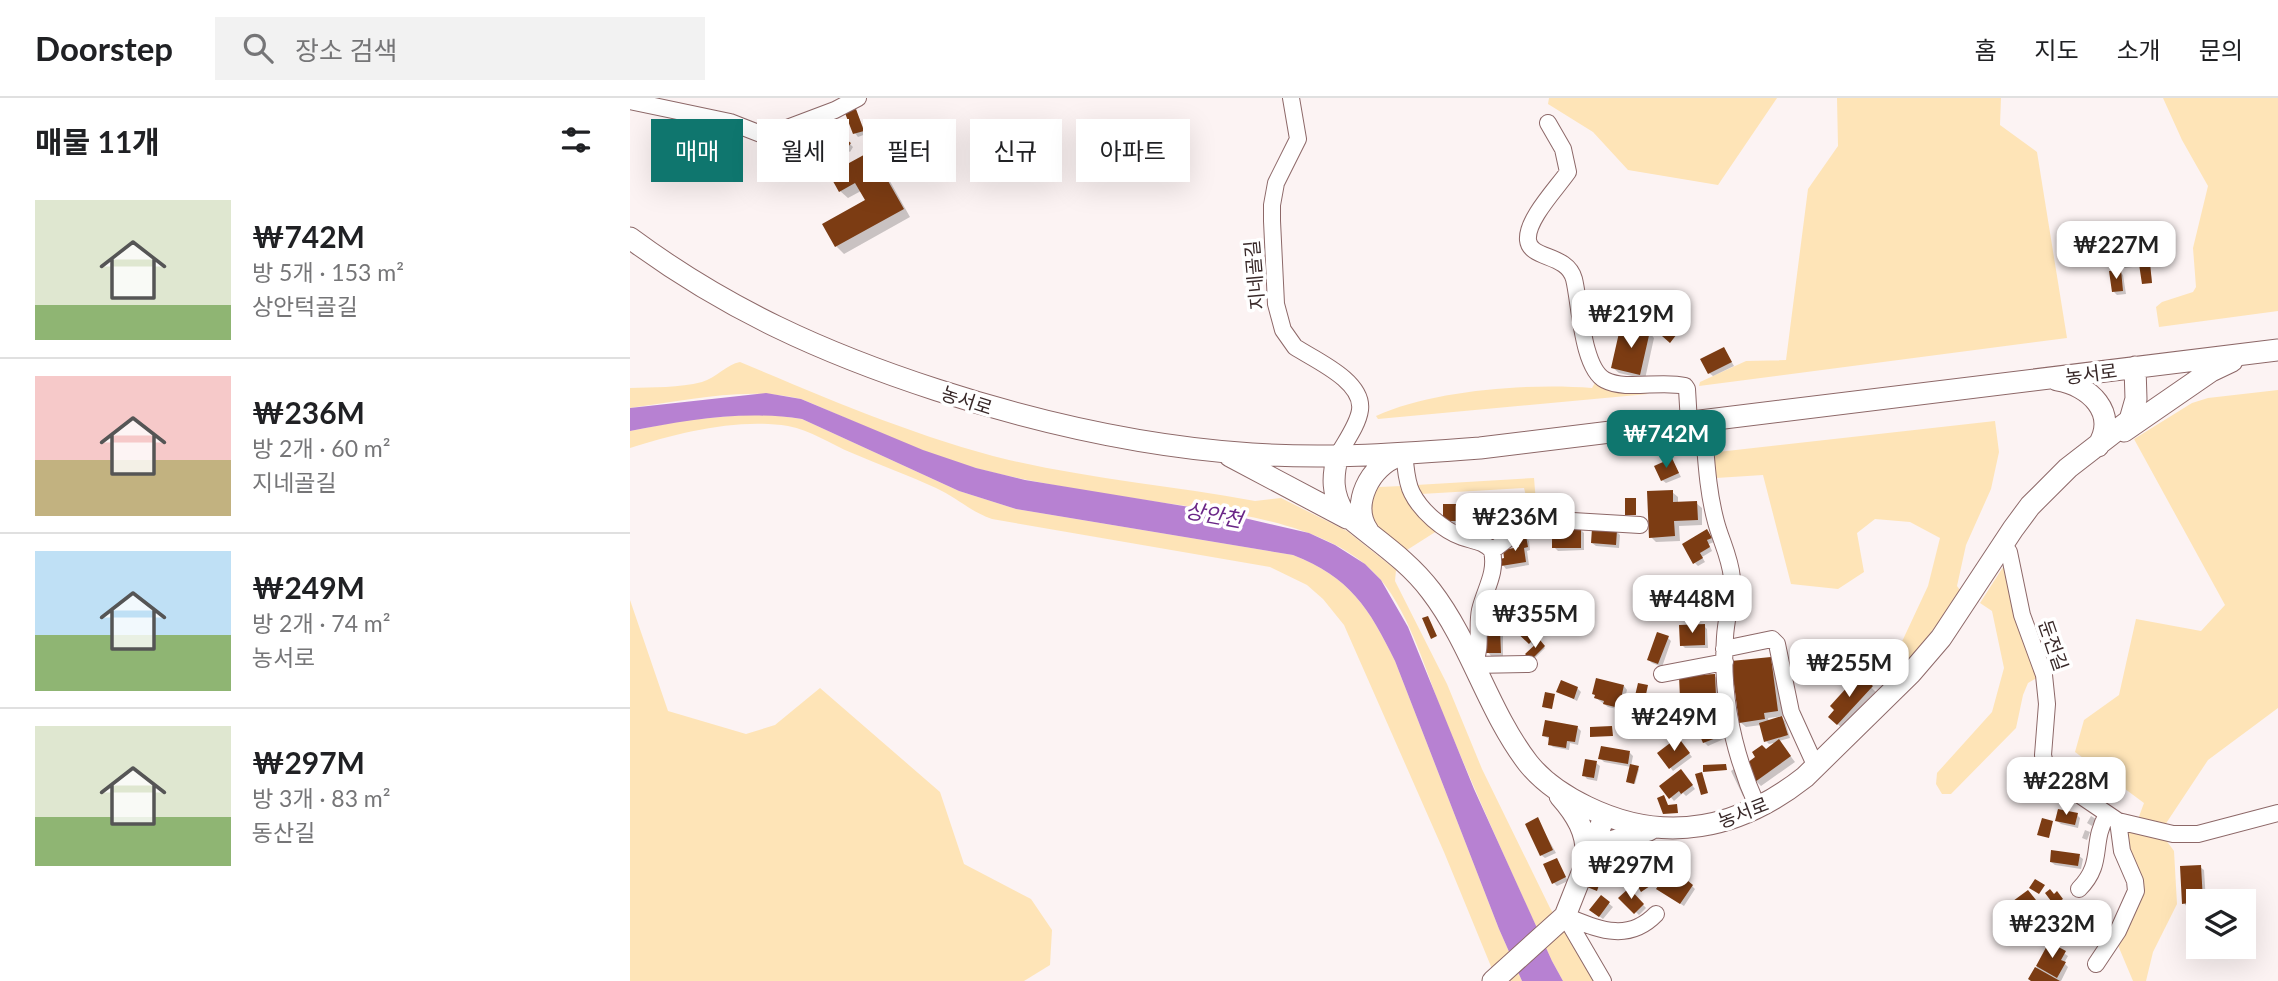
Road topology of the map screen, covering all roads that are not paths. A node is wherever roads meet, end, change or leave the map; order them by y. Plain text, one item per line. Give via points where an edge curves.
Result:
1 (858, 98) edge
2 (1291, 98) edge
3 (630, 101) edge
4 (1548, 124) dead end
5 (630, 238) edge
6 (2272, 351) edge
7 (2135, 367) junction
8 (2046, 379) junction
9 (1696, 422) junction
10 (2098, 446) junction
11 (1212, 450) junction
12 (1404, 454) junction
13 (1338, 455) junction
14 (1640, 525) dead end
15 (1364, 529) junction
16 (2003, 545) junction
17 (1492, 551) junction
18 (1725, 655) junction
19 (1529, 664) dead end
20 (1473, 665) junction
21 (1662, 674) dead end
22 (1816, 767) junction
23 (1555, 790) junction
24 (1758, 808) junction
25 (2278, 813) edge
26 (1605, 816) junction
27 (2112, 818) junction
28 (1658, 828) junction
29 (1648, 855) dead end
30 (1586, 862) junction
31 (2079, 889) dead end
32 (1656, 914) dead end
33 (1562, 919) junction
34 (2096, 964) dead end
35 (1494, 980) edge
36 (1603, 981) edge

1 - 3 street via 766,136 730,122
2 - 13 street, 지네골길 via 1298,139 1279,174 1272,205 1276,304 1289,341 1342,377 1358,397 1360,413
4 - 9 street via 1559,139 1568,172 1533,223 1530,247 1561,261 1571,271 1585,347 1598,375 1609,382 1685,386
5 - 11 street, 농서로 via 756,318 887,373 1013,414
6 - 7 street, 농서로
6 - 10 street via 2211,371
7 - 8 street, 농서로
7 - 10 street, 농서로 via 2134,413
8 - 9 street, 농서로
8 - 10 street via 2076,383 2098,403 2105,425
9 - 12 street, 농서로
9 - 18 street via 1732,578
10 - 16 street, 농서로 via 2049,486
11 - 13 street, 농서로
11 - 15 street via 1237,458
12 - 13 street, 농서로
12 - 15 street via 1378,468 1363,498
12 - 17 street via 1412,492 1423,507 1440,524
13 - 15 street, 농서로 via 1335,491 1344,513
14 - 17 street via 1539,519
15 - 20 street, 농서로 via 1405,561 1432,592
16 - 22 street, 농서로 via 1941,638
16 - 27 street, 둔전길 via 2009,552 2022,615 2044,675 2048,704 2045,764 2056,779
17 - 20 street via 1493,572 1480,610
18 - 21 street
18 - 22 street via 1764,639 1777,644 1791,712
18 - 24 street via 1736,751
19 - 20 street
20 - 23 street, 농서로 via 1518,748
22 - 24 street, 농서로
23 - 26 street, 농서로
23 - 30 street via 1582,828
24 - 28 street, 농서로 via 1714,824
25 - 27 street, 둔전길 via 2185,835
26 - 28 street, 농서로
26 - 30 street
27 - 31 street via 2099,830 2092,874
27 - 34 street via 2136,891 2122,925
28 - 30 street via 1604,844
29 - 30 street via 1605,867
30 - 33 street
32 - 33 street via 1642,925 1608,932
33 - 35 street
33 - 36 street

